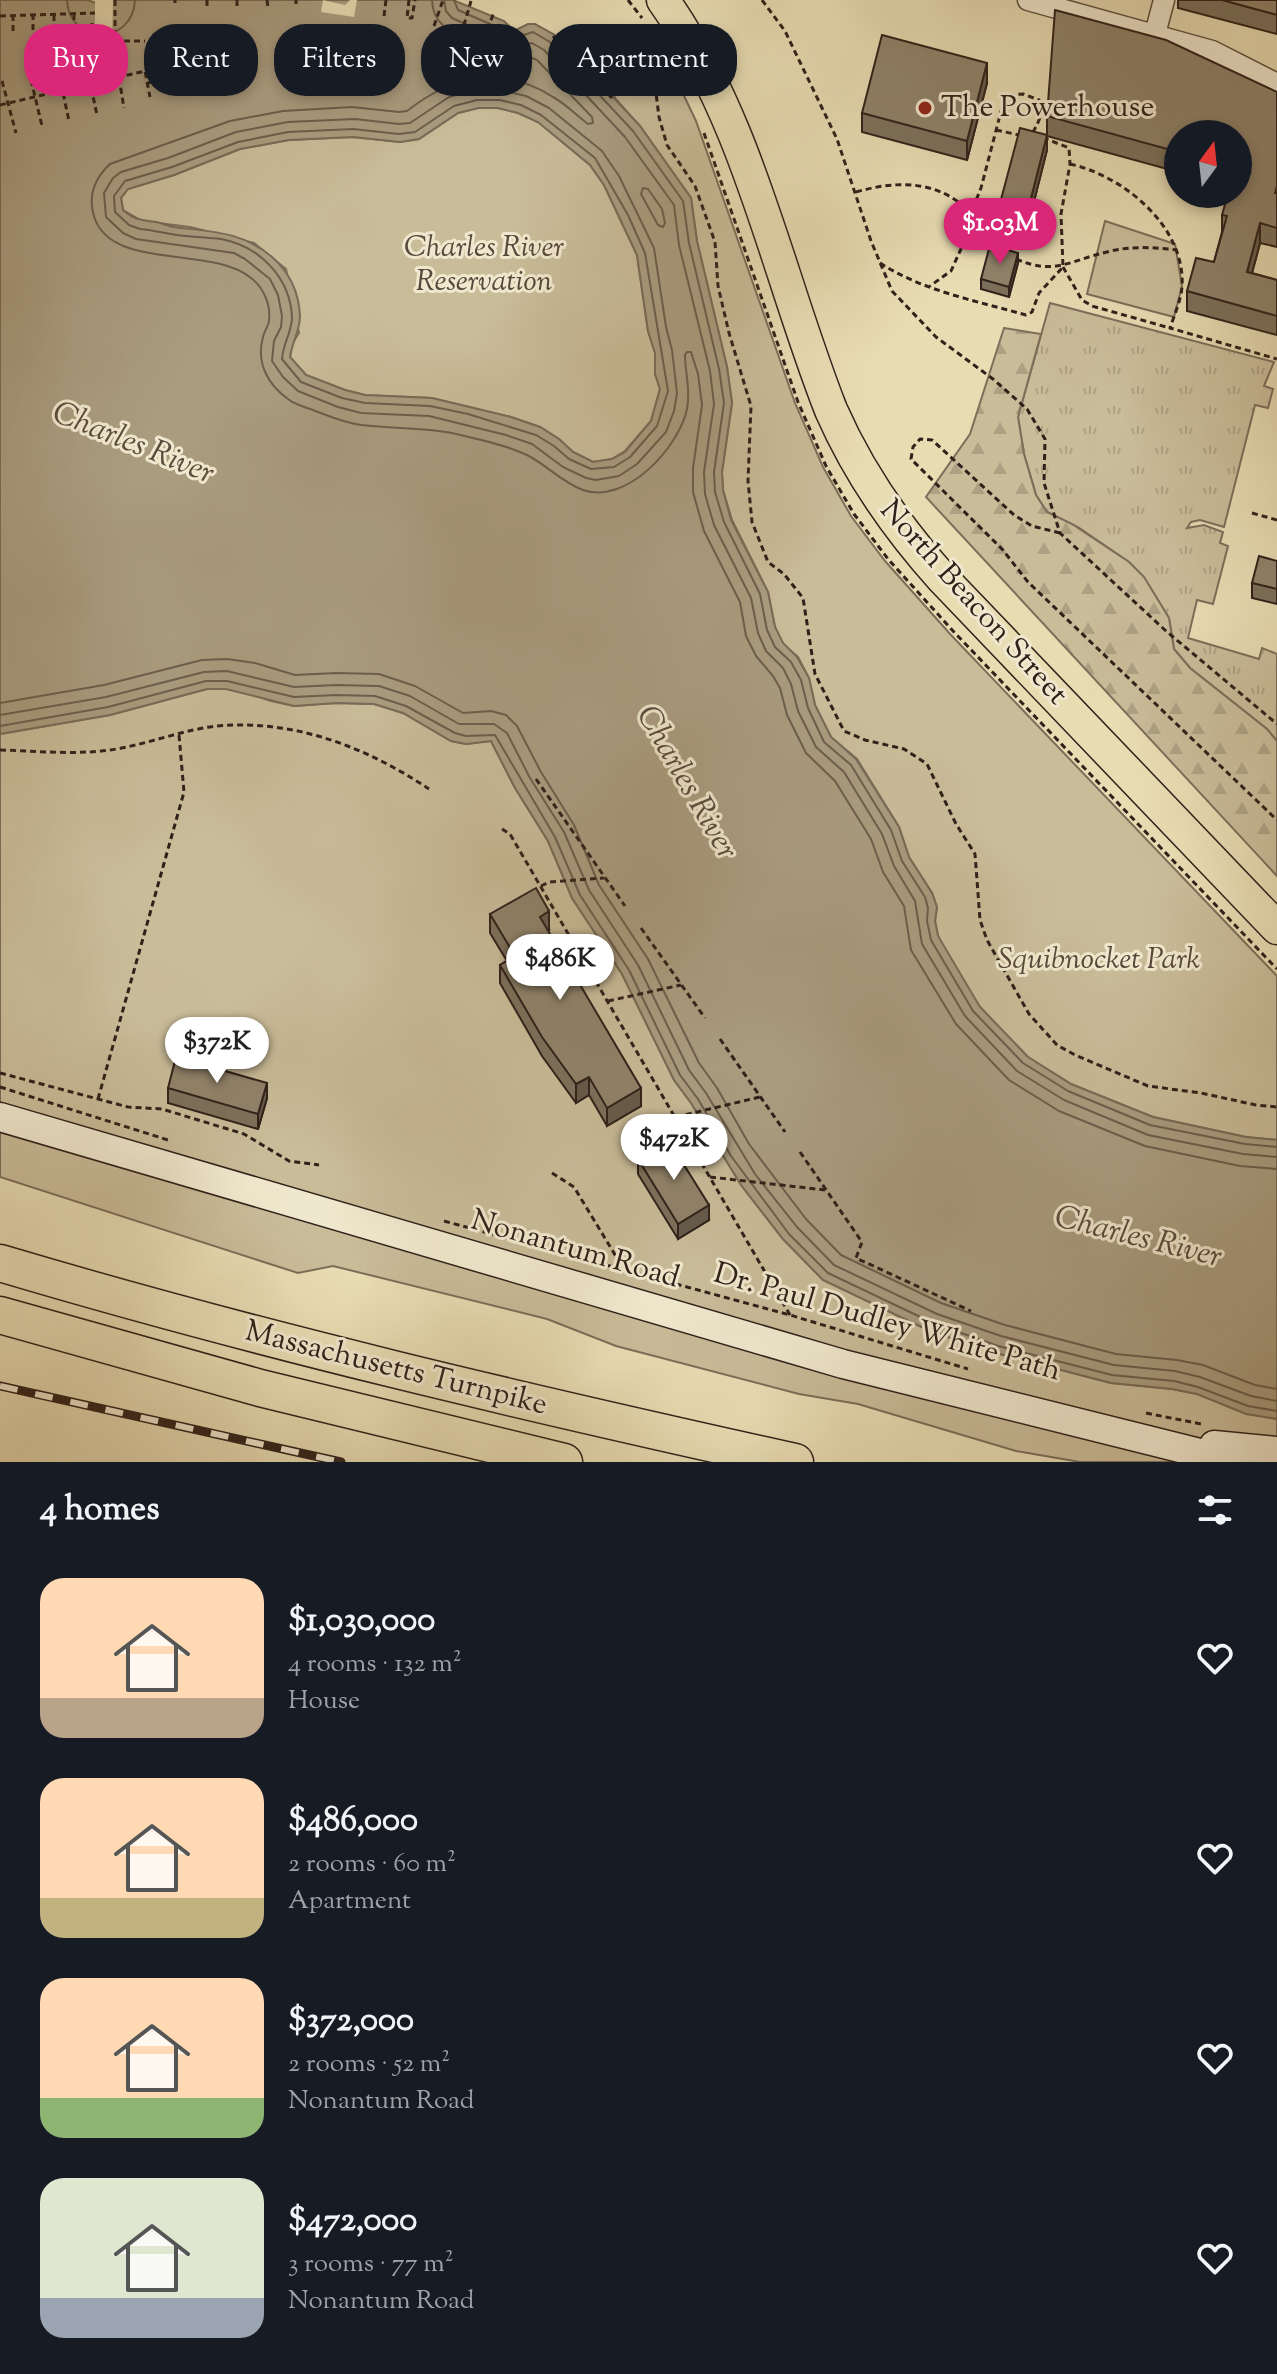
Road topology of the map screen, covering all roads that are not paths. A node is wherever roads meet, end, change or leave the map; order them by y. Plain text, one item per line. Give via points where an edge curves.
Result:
1 (663, 0) edge
2 (1028, 0) edge
3 (1164, 0) edge
4 (1155, 34) junction
5 (1277, 84) edge
6 (1277, 928) edge
7 (0, 1117) edge
8 (0, 1263) edge
9 (0, 1315) edge
10 (1135, 1424) junction
11 (1277, 1451) edge
12 (564, 1462) edge
13 (795, 1462) edge
14 (1236, 1462) edge

1 - 6 main road, North Beacon Street via 718,95 825,393 877,497 937,572
2 - 4 street
3 - 4 street
4 - 5 street via 1212,51
7 - 10 main road, Nonantum Road via 843,1364
8 - 13 highway, Massachusetts Turnpike via 397,1371
9 - 12 highway, Massachusetts Turnpike via 260,1388
10 - 11 main road, Nonantum Road
10 - 14 main road, Nonantum Road

